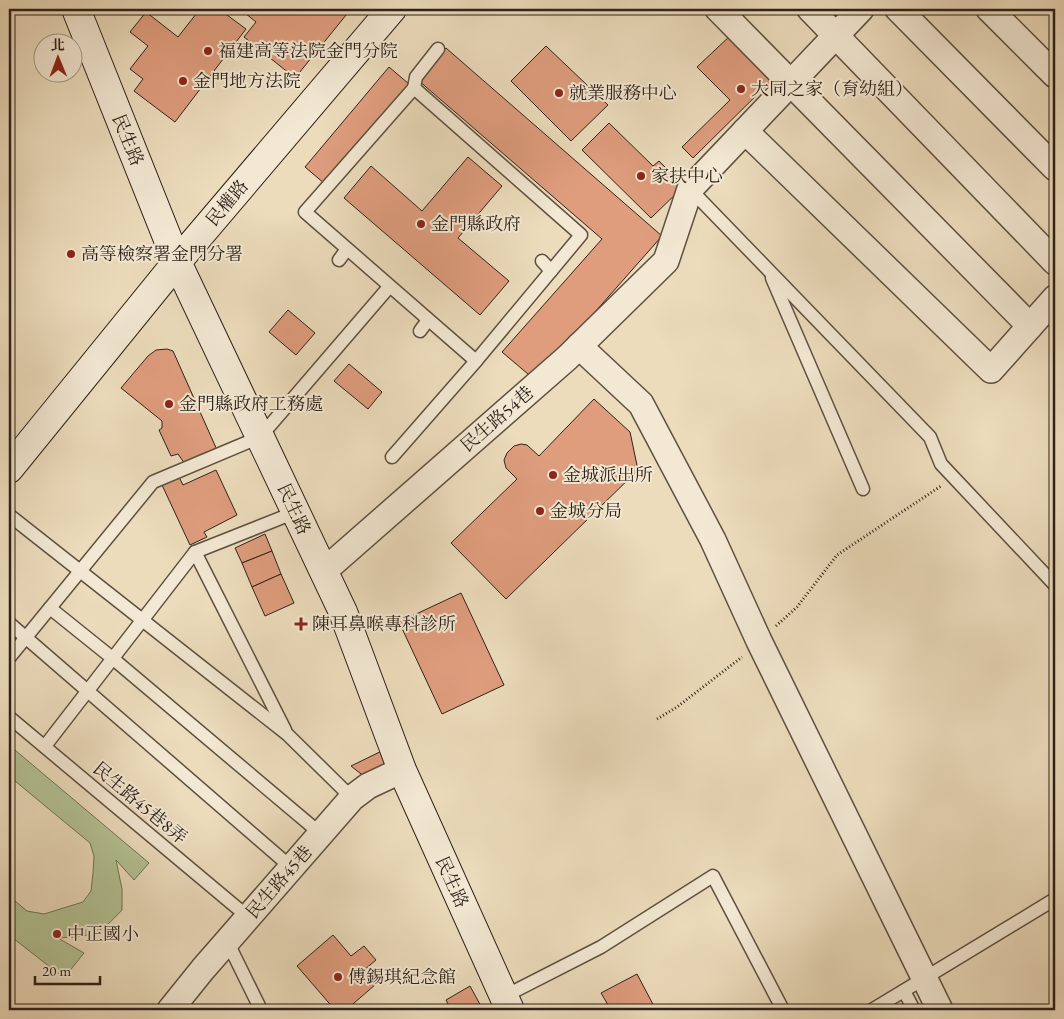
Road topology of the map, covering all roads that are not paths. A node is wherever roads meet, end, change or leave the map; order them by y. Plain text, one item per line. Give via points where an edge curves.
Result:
1 (76, 9) edge
2 (392, 9) edge
3 (718, 9) edge
4 (810, 9) edge
5 (860, 9) edge
6 (898, 9) edge
7 (989, 9) edge
8 (836, 35) junction
9 (438, 50) dead end
10 (1055, 74) edge
11 (791, 82) junction
12 (414, 88) junction
13 (745, 131) junction
14 (1055, 168) edge
15 (690, 188) junction
16 (347, 249) junction
17 (339, 260) dead end
18 (542, 261) dead end
19 (177, 262) junction
20 (1055, 262) edge
21 (551, 271) junction
22 (769, 271) junction
23 (389, 287) junction
24 (1055, 298) edge
25 (428, 320) junction
26 (1030, 326) junction
27 (420, 331) dead end
28 (579, 346) junction
29 (476, 361) junction
30 (260, 437) junction
31 (392, 457) dead end
32 (9, 469) edge
33 (863, 489) dead end
34 (296, 512) junction
35 (9, 515) edge
36 (195, 552) junction
37 (79, 570) junction
38 (324, 571) junction
39 (1055, 584) edge
40 (50, 608) junction
41 (141, 619) junction
42 (9, 623) edge
43 (26, 638) junction
44 (111, 657) junction
45 (9, 658) edge
46 (88, 690) junction
47 (9, 717) edge
48 (287, 734) junction
49 (44, 746) junction
50 (402, 770) junction
51 (352, 798) junction
52 (321, 834) junction
53 (292, 868) junction
54 (1055, 899) edge
55 (248, 917) junction
56 (228, 941) junction
57 (914, 985) junction
58 (505, 1005) edge
59 (170, 1010) edge
60 (262, 1010) edge
61 (783, 1010) edge
62 (872, 1010) edge
63 (914, 1010) edge
64 (940, 1010) edge

1 - 19 main road, 民生路
2 - 19 main road, 民權路
3 - 11 street
4 - 8 street
5 - 8 street
6 - 14 street
7 - 10 street
8 - 11 street
8 - 20 street
9 - 12 lane via 416,77
11 - 13 street
11 - 26 street
12 - 16 lane via 305,212
12 - 21 lane via 581,235
13 - 15 street
13 - 26 street via 991,370
15 - 22 lane
15 - 28 street, 民生路54巷 via 666,261
16 - 17 lane
16 - 23 lane
18 - 21 lane
19 - 30 main road, 民生路
19 - 32 main road, 民權路
21 - 29 lane
22 - 33 lane
22 - 39 lane via 930,437 940,464
23 - 25 lane
23 - 30 lane
24 - 26 street
25 - 27 lane
25 - 29 lane
28 - 38 street, 民生路54巷
28 - 57 street via 641,404 714,540
29 - 31 lane
30 - 34 main road, 民生路
30 - 37 lane via 153,482
34 - 36 lane
34 - 38 main road, 民生路
35 - 37 lane
36 - 41 lane
36 - 48 lane
37 - 40 lane
37 - 41 lane
38 - 50 main road, 民生路 via 343,612
40 - 43 lane
40 - 44 lane
41 - 44 lane
41 - 48 lane
42 - 43 lane
43 - 45 lane
43 - 46 lane
44 - 46 lane
44 - 52 lane
46 - 49 lane
46 - 53 lane
47 - 49 lane, 民生路45巷8弄
48 - 51 lane
49 - 55 lane, 民生路45巷8弄
50 - 51 street, 民生路45巷 via 368,786
50 - 58 main road, 民生路
51 - 52 street, 民生路45巷
52 - 53 street, 民生路45巷
53 - 55 street, 民生路45巷
54 - 57 lane
55 - 56 street, 民生路45巷
56 - 59 street, 民生路45巷
56 - 60 lane
57 - 62 lane
57 - 63 lane
57 - 64 street
58 - 61 lane via 713,876

